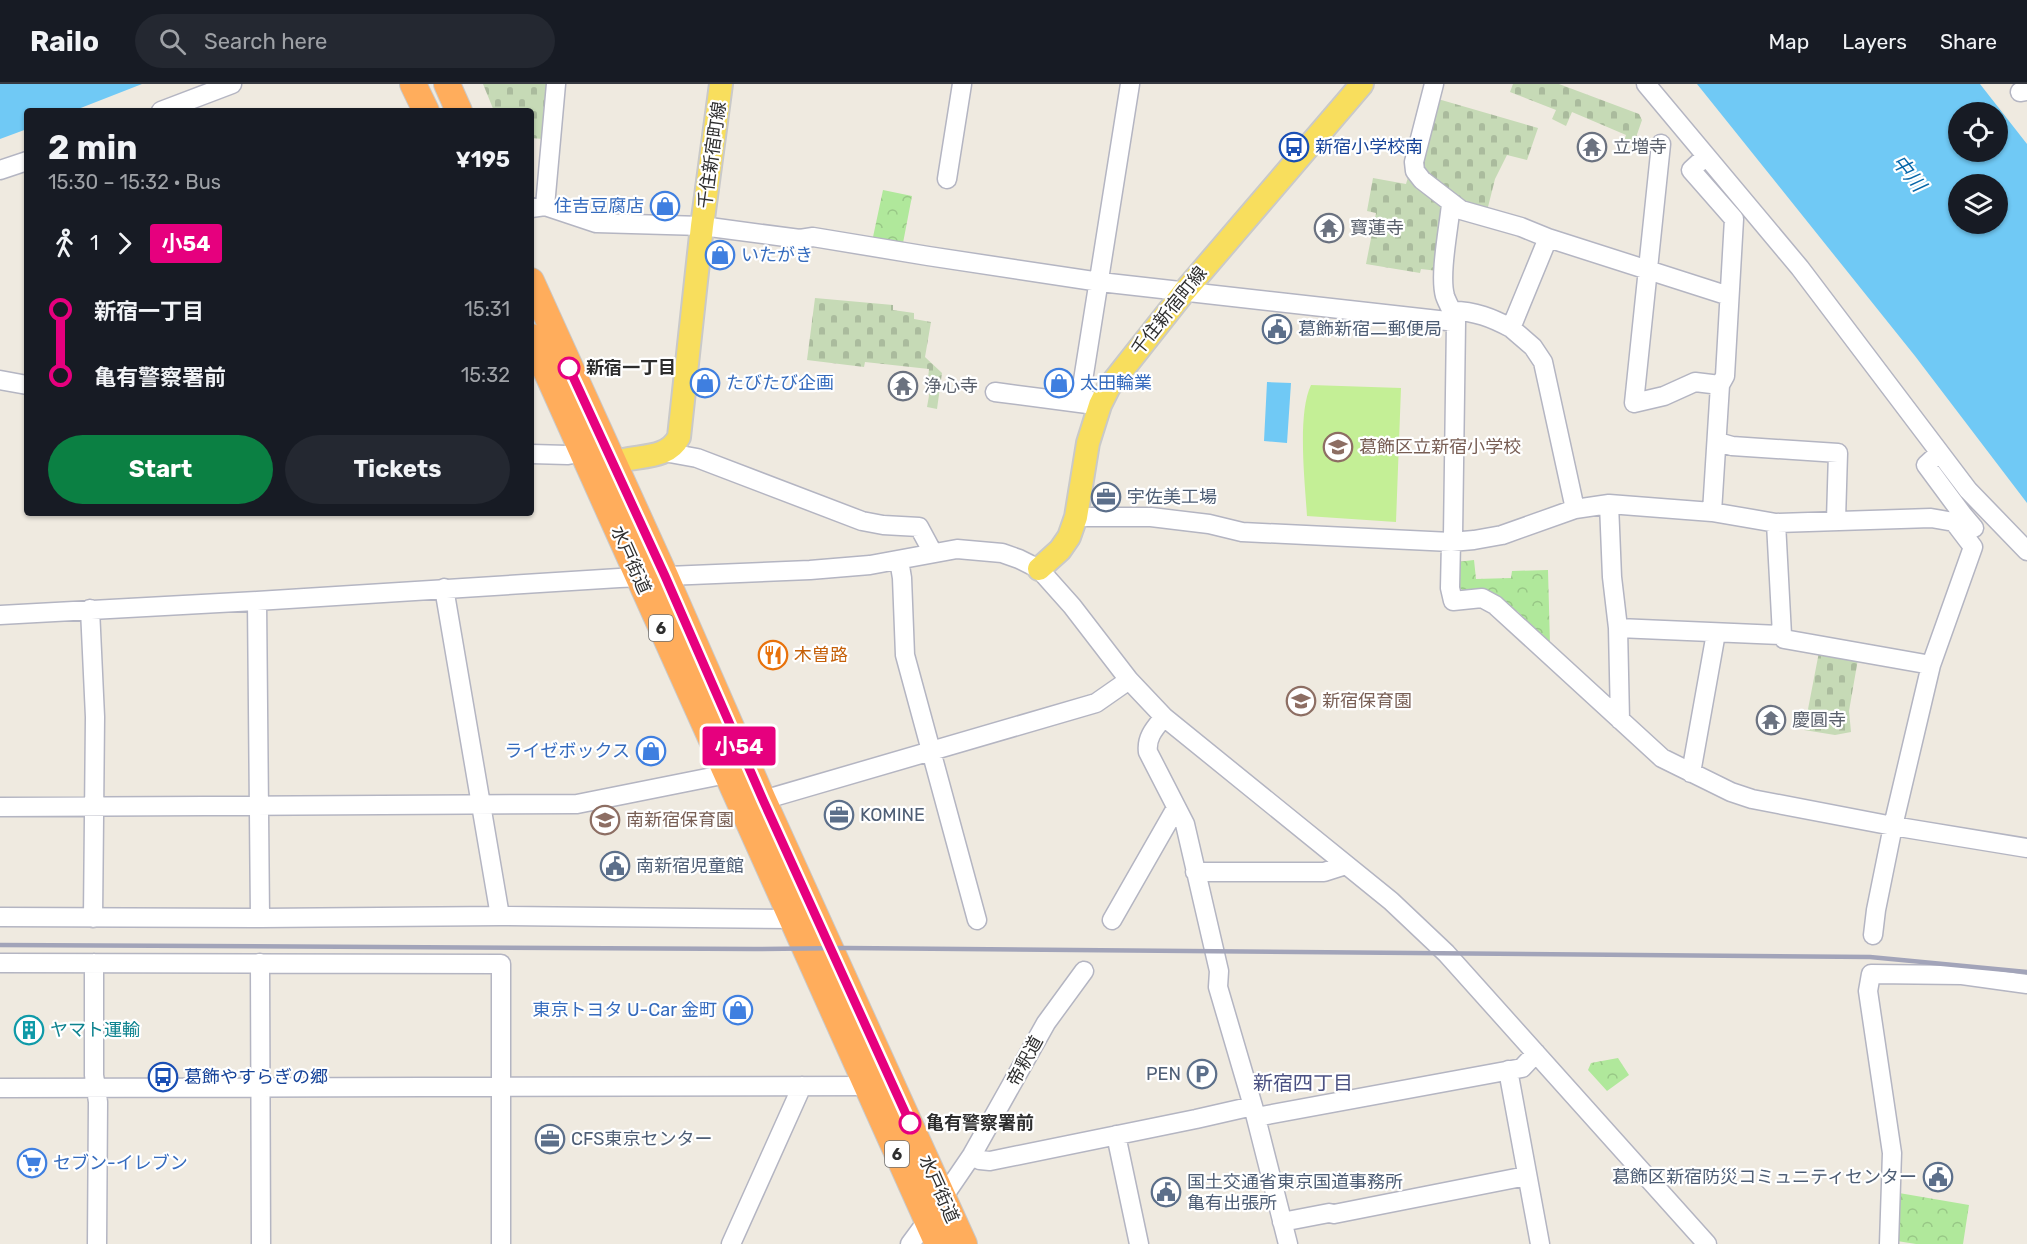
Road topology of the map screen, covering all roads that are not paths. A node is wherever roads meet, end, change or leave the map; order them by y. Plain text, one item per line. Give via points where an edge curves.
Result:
1 (232, 84) edge
2 (413, 84) edge
3 (447, 84) edge
4 (556, 84) edge
5 (722, 84) edge
6 (962, 84) edge
7 (1130, 84) edge
8 (1362, 84) edge
9 (1434, 84) edge
10 (1646, 84) edge
11 (169, 108) edge
12 (425, 108) edge
13 (458, 108) edge
14 (1661, 144) dead end
15 (1705, 157) junction
16 (24, 162) edge
17 (0, 170) edge
18 (947, 179) dead end
19 (1451, 204) junction
20 (538, 207) edge
21 (702, 226) junction
22 (1548, 238) junction
23 (1648, 270) junction
24 (1100, 282) junction
25 (534, 287) edge
26 (1184, 292) junction
27 (1729, 296) junction
28 (1455, 317) junction
29 (1510, 328) junction
30 (534, 350) edge
31 (0, 380) edge
32 (24, 384) edge
33 (1720, 386) junction
34 (995, 392) dead end
35 (1100, 405) junction
36 (1718, 442) junction
37 (584, 452) junction
38 (664, 452) junction
39 (1939, 453) junction
40 (534, 454) edge
41 (613, 463) junction
42 (1609, 504) junction
43 (1575, 509) junction
44 (1712, 512) junction
45 (1076, 517) junction
46 (1836, 520) junction
47 (1776, 523) junction
48 (1966, 537) junction
49 (1451, 542) junction
50 (2027, 551) edge
51 (933, 553) junction
52 (899, 560) junction
53 (1039, 569) junction
54 (665, 576) junction
55 (639, 577) junction
56 (444, 588) junction
57 (257, 601) junction
58 (90, 609) junction
59 (0, 615) edge
60 (1618, 628) junction
61 (1716, 633) junction
62 (1782, 635) junction
63 (1931, 665) junction
64 (1129, 680) junction
65 (1164, 717) junction
66 (1620, 720) junction
67 (931, 750) junction
68 (1691, 773) junction
69 (727, 774) junction
70 (763, 800) junction
71 (480, 803) junction
72 (259, 804) junction
73 (94, 806) junction
74 (0, 807) edge
75 (1176, 808) junction
76 (1893, 826) junction
77 (2027, 849) edge
78 (1346, 865) junction
79 (1195, 872) junction
80 (806, 897) junction
81 (500, 916) junction
82 (0, 917) edge
83 (93, 918) junction
84 (260, 918) junction
85 (793, 919) junction
86 (977, 920) dead end
87 (1112, 920) dead end
88 (1873, 935) dead end
89 (0, 963) edge
90 (94, 963) junction
91 (260, 963) junction
92 (1084, 971) dead end
93 (2027, 984) edge
94 (1536, 1053) junction
95 (1508, 1070) junction
96 (880, 1085) junction
97 (802, 1086) junction
98 (261, 1087) junction
99 (501, 1087) junction
100 (0, 1088) edge
101 (96, 1088) junction
102 (1254, 1111) junction
103 (1116, 1135) junction
104 (972, 1155) junction
105 (1526, 1176) junction
106 (943, 1197) junction
107 (1282, 1222) junction
108 (933, 1233) edge
109 (97, 1244) edge
110 (261, 1244) edge
111 (501, 1244) edge
112 (731, 1244) edge
113 (910, 1244) edge
114 (964, 1244) edge
115 (1139, 1244) edge
116 (1288, 1244) edge
117 (1540, 1244) edge
118 (1707, 1244) edge
119 (1888, 1244) edge

1 - 11 street
2 - 12 highway
3 - 13 highway
4 - 20 street
5 - 21 main road, 千住新宿町線
6 - 18 street
7 - 24 street
8 - 26 main road, 千住新宿町線
9 - 19 street via 1415,171
10 - 15 street
14 - 23 street
15 - 27 street via 1691,170 1734,219
15 - 39 street via 1800,268
16 - 17 street
19 - 22 street
19 - 28 street via 1444,278 1445,296
20 - 21 street via 596,223
21 - 24 street via 800,239 813,237
21 - 38 main road, 千住新宿町線 via 679,436 674,447
22 - 23 street
22 - 29 street
23 - 27 street
23 - 33 street via 1634,403 1664,396 1695,382
24 - 26 street
24 - 35 street via 1081,393
25 - 41 highway, 水戸街道 / 6
26 - 28 street
26 - 35 main road, 千住新宿町線 via 1120,372
27 - 33 street via 1725,376
28 - 29 street via 1486,316
28 - 49 street
29 - 43 street via 1533,346 1543,362
30 - 37 highway, 水戸街道 / 6
31 - 32 street
33 - 36 street
34 - 35 street
35 - 45 main road, 千住新宿町線 via 1088,443
36 - 44 street
36 - 46 street via 1838,453
37 - 40 street
37 - 55 highway, 水戸街道 / 6
38 - 41 main road
38 - 51 street via 697,458 862,521 919,527
39 - 48 street via 1926,465 1975,528
39 - 50 street via 1968,490
41 - 54 highway, 水戸街道 / 6
42 - 43 street
42 - 44 street
42 - 60 street
43 - 49 street via 1502,535
44 - 47 street
45 - 49 street via 1151,517 1242,532
45 - 53 main road, 千住新宿町線 via 1060,550
46 - 47 street
46 - 48 street via 1931,518 1954,522
47 - 62 street
48 - 63 street via 1973,547
49 - 66 street via 1453,601 1482,598 1495,606
51 - 52 street
51 - 53 street via 957,549 1002,553
52 - 54 street via 810,570
52 - 67 street via 905,655
53 - 64 street
54 - 55 street
54 - 70 highway, 水戸街道 / 6
55 - 56 street
55 - 69 highway, 水戸街道 / 6
56 - 57 street
56 - 71 street
57 - 58 street
57 - 72 street
58 - 59 street
58 - 73 street
60 - 61 street
60 - 66 street
61 - 62 street
61 - 68 street
62 - 63 street via 1785,639
63 - 76 street
64 - 65 street
64 - 67 street via 1096,703
65 - 75 street via 1150,736 1148,753
65 - 78 street
66 - 68 street via 1662,758
67 - 70 street
67 - 86 street
68 - 76 street via 1752,799
69 - 71 street via 577,804
69 - 85 highway, 水戸街道 / 6
70 - 80 highway, 水戸街道 / 6
71 - 72 street
71 - 81 street
72 - 73 street
72 - 84 street
73 - 74 street
73 - 83 street
75 - 79 street via 1185,824
75 - 87 street
76 - 77 street
76 - 88 street
78 - 79 street via 1324,872
78 - 94 street via 1425,933
79 - 102 street via 1219,971 1218,987
80 - 85 street via 799,916
80 - 96 highway, 水戸街道 / 6
81 - 84 street
81 - 85 street
82 - 83 street
83 - 84 street
85 - 96 highway, 水戸街道 / 6
89 - 90 street
90 - 91 street
90 - 101 street
91 - 98 street
91 - 99 street via 501,964
92 - 104 street, 帝釈道 via 1046,1023
93 - 119 street via 1952,975 1871,974 1868,991 1892,1153
94 - 95 street via 1522,1068
94 - 118 street
95 - 102 street
95 - 105 street
96 - 97 street
96 - 106 highway, 水戸街道 / 6
96 - 108 highway, 水戸街道 / 6
97 - 99 street
97 - 112 street
98 - 99 street
98 - 101 street
98 - 110 street
99 - 111 street
100 - 101 street
101 - 109 street
102 - 103 street
102 - 107 street
103 - 104 street via 990,1161
103 - 115 street
104 - 106 street, 帝釈道
105 - 107 street
105 - 117 street
106 - 108 street, 帝釈道
106 - 114 highway, 水戸街道 / 6
107 - 116 street
108 - 113 street, 帝釈道

